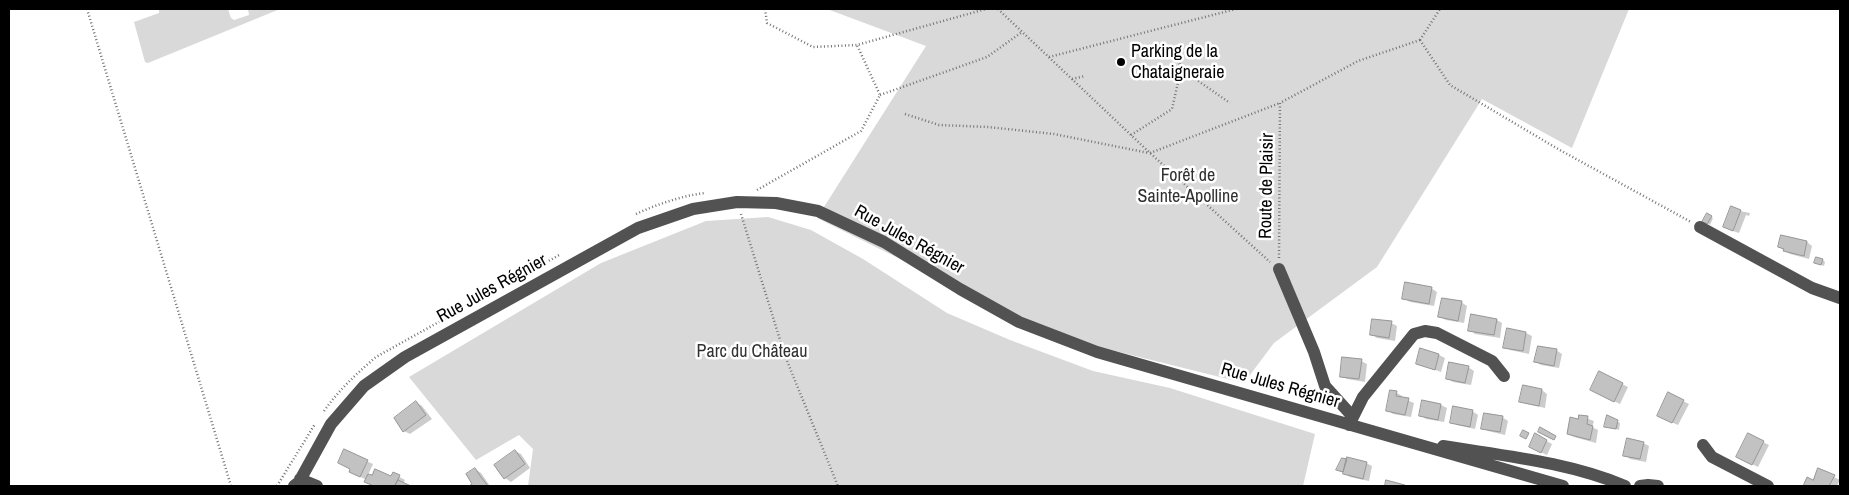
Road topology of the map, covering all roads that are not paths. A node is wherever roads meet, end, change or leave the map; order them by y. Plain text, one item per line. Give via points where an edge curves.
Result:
1 (1700, 227) road end
2 (1279, 269) road end
3 (1840, 298) edge
4 (1504, 376) dead end
5 (1351, 421) junction
6 (1396, 438) junction
7 (1703, 445) dead end
8 (298, 483) edge
9 (317, 486) edge
10 (1562, 486) edge
11 (1625, 486) edge
12 (1640, 486) edge
13 (1658, 486) edge
14 (1768, 486) edge

1 - 3 street via 1812,288
2 - 5 street via 1325,386
4 - 5 street via 1492,361 1437,333 1425,331 1414,334 1363,397
5 - 6 street, Rue Jules Régnier
5 - 8 street, Rue Jules Régnier via 1097,352 1019,322 960,290 884,242 818,211 776,203 737,202 693,209 638,228 404,357 364,386 331,424
6 - 10 street, Rue Jules Régnier
6 - 11 street, Rue Jules Régnier via 1560,466 1602,476
7 - 14 street via 1712,457
8 - 9 street
12 - 13 street

